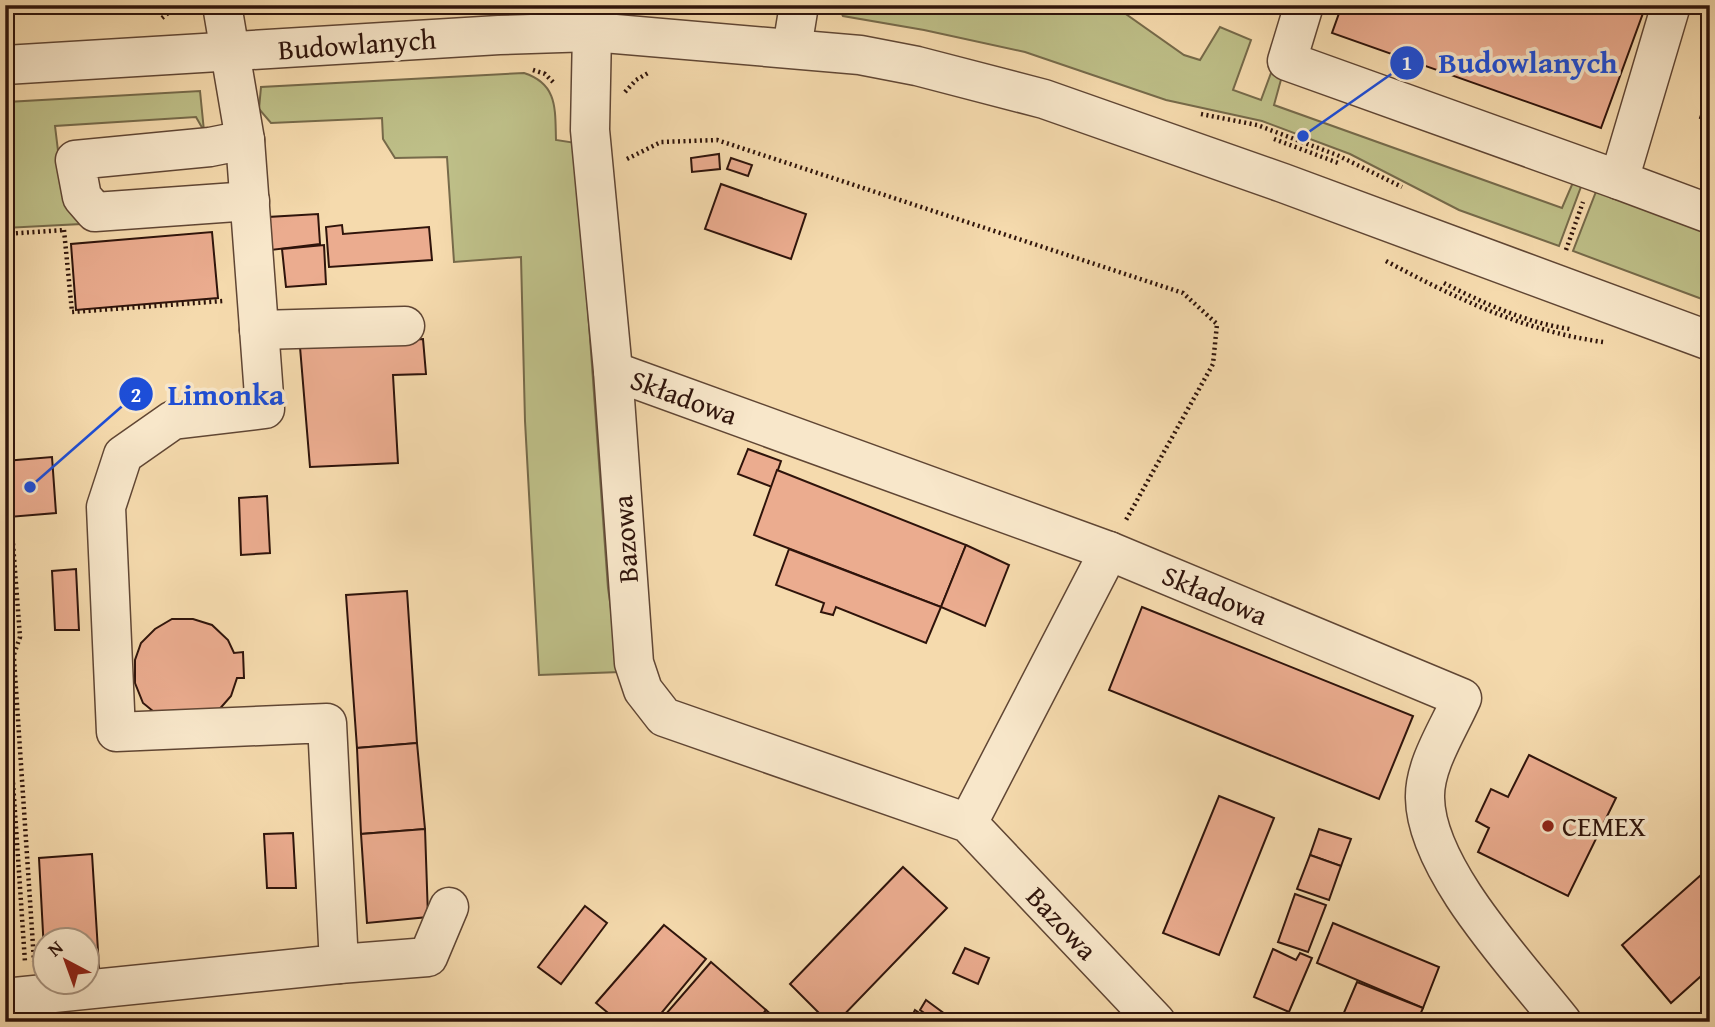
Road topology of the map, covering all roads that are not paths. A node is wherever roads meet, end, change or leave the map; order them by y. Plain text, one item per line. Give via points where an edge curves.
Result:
1 (222, 5) edge
2 (799, 5) edge
3 (1304, 5) edge
4 (1671, 5) edge
5 (592, 32) junction
6 (792, 48) junction
7 (230, 52) junction
8 (5, 65) edge
9 (245, 140) junction
10 (1619, 180) junction
11 (250, 201) junction
12 (1710, 214) edge
13 (405, 327) dead end
14 (259, 330) junction
15 (1710, 341) edge
16 (613, 372) junction
17 (1109, 551) junction
18 (968, 823) junction
19 (449, 907) dead end
20 (339, 964) junction
21 (23, 996) edge
22 (1156, 1022) edge
23 (1562, 1022) edge

1 - 7 street
2 - 6 street
3 - 10 street via 1287,61
4 - 10 street
5 - 6 street, Budowlanych
5 - 7 street, Budowlanych
5 - 16 street, Bazowa via 589,114
6 - 15 street, Budowlanych via 918,66 1044,99
7 - 8 street, Budowlanych
7 - 9 street
9 - 11 street
9 - 11 street via 75,160 82,197 95,212
10 - 12 street
11 - 14 street
13 - 14 street
14 - 20 street via 265,409 173,420 123,455 106,507 116,732 327,723
16 - 17 street, Składowa
16 - 18 street, Bazowa via 634,663 643,690 664,717
17 - 18 street
17 - 23 street, Składowa via 1462,698 1429,774 1424,796 1428,822 1446,869
18 - 22 street, Bazowa
19 - 20 street via 428,957
20 - 21 street

